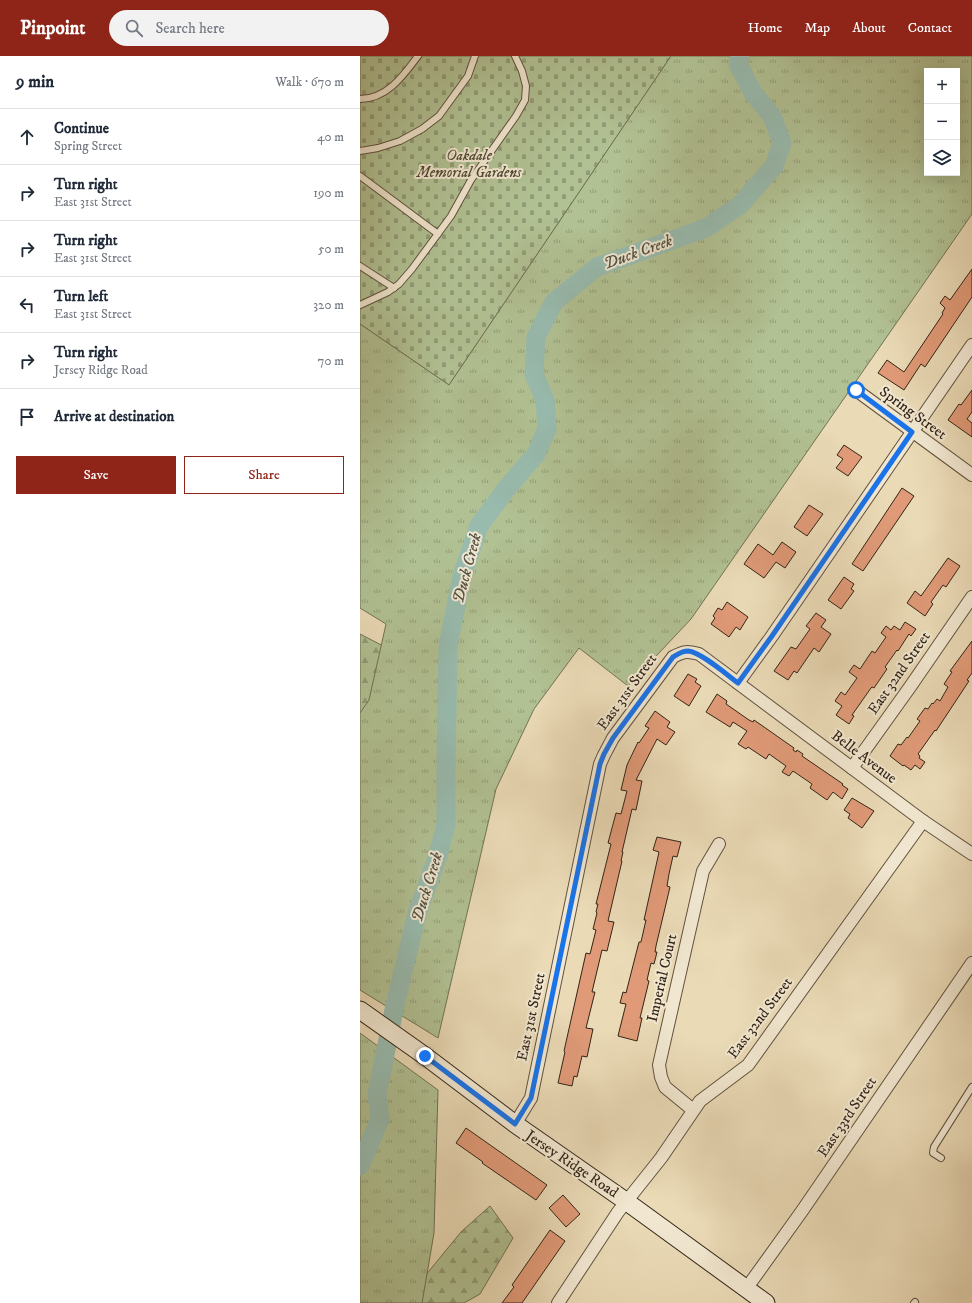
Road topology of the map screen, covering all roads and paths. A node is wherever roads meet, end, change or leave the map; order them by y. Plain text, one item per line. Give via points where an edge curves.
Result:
1 (418, 56) edge
2 (475, 56) edge
3 (515, 56) edge
4 (360, 99) edge
5 (360, 151) edge
6 (360, 176) edge
7 (438, 234) junction
8 (360, 266) edge
9 (394, 288) junction
10 (360, 305) edge
11 (972, 345) edge
12 (856, 390) dead end
13 (912, 432) junction
14 (972, 475) edge
15 (972, 597) edge
16 (738, 683) junction
17 (852, 768) junction
18 (924, 821) junction
19 (719, 844) dead end
20 (972, 854) edge
21 (972, 963) edge
22 (360, 1010) edge
23 (972, 1087) edge
24 (693, 1110) junction
25 (515, 1124) junction
26 (941, 1158) dead end
27 (627, 1202) junction
28 (746, 1289) junction
29 (563, 1301) edge
30 (766, 1303) edge

1 - 4 lane via 400,79 385,92 369,99
2 - 5 lane via 468,76 439,116 400,141
3 - 7 lane via 526,86 525,100
6 - 7 lane
7 - 9 lane
8 - 9 lane
9 - 10 lane
11 - 13 street
12 - 13 street, Spring Street
13 - 14 street, Spring Street
13 - 16 street
15 - 17 street, East 32nd Street
16 - 17 street, Belle Avenue
16 - 25 street, East 31st Street via 699,654 681,652 673,657 604,754 531,1098
17 - 18 street, Belle Avenue
18 - 20 street, Belle Avenue
18 - 24 street, East 32nd Street via 748,1065 700,1101
19 - 24 street, Imperial Court via 704,871 659,1065 665,1087
21 - 28 street, East 33rd Street
22 - 25 street, Jersey Ridge Road
23 - 26 lane via 934,1147 933,1153
24 - 27 street, East 32nd Street
25 - 27 street, Jersey Ridge Road
27 - 28 street, Jersey Ridge Road
27 - 29 street, East 32nd Street via 618,1212
28 - 30 street, Jersey Ridge Road

